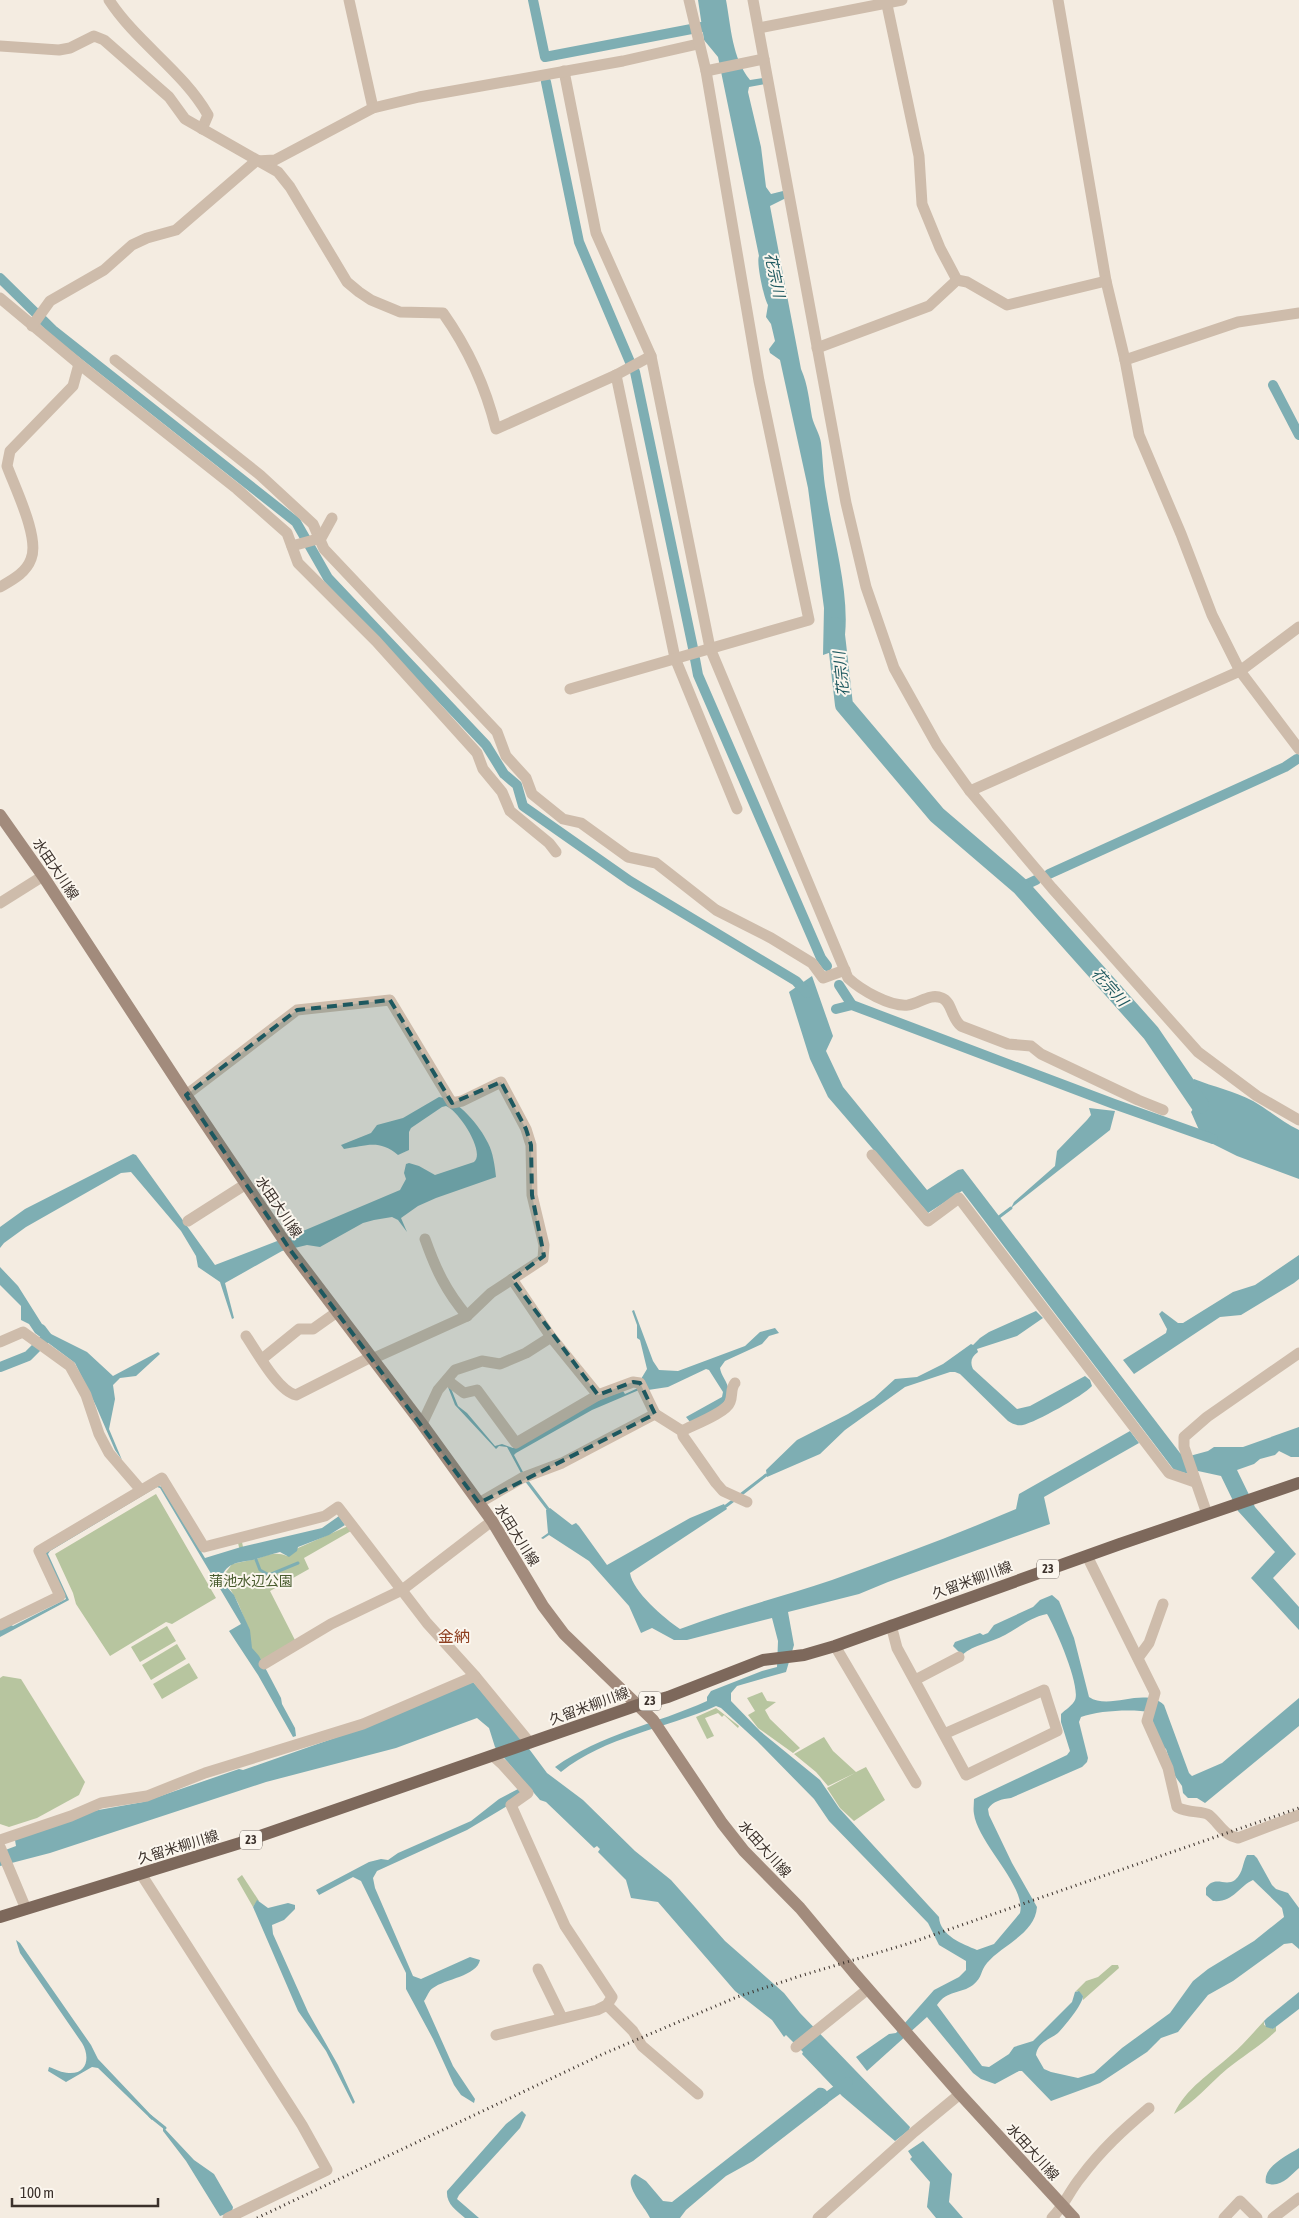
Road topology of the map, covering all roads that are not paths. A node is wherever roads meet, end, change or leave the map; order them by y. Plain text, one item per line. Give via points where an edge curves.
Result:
1 (108, 0) edge
2 (349, 0) edge
3 (689, 0) edge
4 (753, 0) edge
5 (1058, 0) edge
6 (891, 1) edge
7 (758, 28) junction
8 (698, 44) junction
9 (0, 46) edge
10 (760, 60) junction
11 (710, 70) junction
12 (564, 71) junction
13 (373, 108) junction
14 (202, 129) junction
15 (256, 161) junction
16 (956, 280) junction
17 (1106, 281) junction
18 (0, 298) edge
19 (1299, 313) edge
20 (32, 326) junction
21 (817, 348) junction
22 (651, 356) junction
23 (115, 360) dead end
24 (1125, 360) junction
25 (79, 364) junction
26 (616, 374) junction
27 (332, 518) dead end
28 (321, 538) junction
29 (292, 546) junction
30 (0, 587) edge
31 (1299, 627) edge
32 (710, 648) junction
33 (675, 658) junction
34 (1240, 672) junction
35 (570, 689) dead end
36 (1299, 749) edge
37 (970, 791) junction
38 (736, 809) dead end
39 (0, 815) edge
40 (556, 852) dead end
41 (43, 876) junction
42 (0, 903) edge
43 (845, 970) junction
44 (186, 1096) junction
45 (1163, 1110) dead end
46 (1299, 1120) edge
47 (872, 1155) dead end
48 (246, 1184) junction
49 (188, 1221) dead end
50 (425, 1240) dead end
51 (512, 1279) junction
52 (337, 1312) junction
53 (467, 1316) junction
54 (246, 1336) dead end
55 (551, 1337) junction
56 (0, 1342) edge
57 (1299, 1353) edge
58 (372, 1358) junction
59 (262, 1359) junction
60 (447, 1380) junction
61 (735, 1383) dead end
62 (598, 1395) junction
63 (655, 1414) junction
64 (422, 1424) junction
65 (682, 1431) junction
66 (1195, 1482) junction
67 (1299, 1483) edge
68 (140, 1489) junction
69 (747, 1502) dead end
70 (478, 1503) junction
71 (1207, 1514) junction
72 (492, 1521) junction
73 (1086, 1556) junction
74 (402, 1590) junction
75 (1163, 1604) dead end
76 (0, 1625) edge
77 (891, 1625) junction
78 (835, 1646) junction
79 (959, 1657) dead end
80 (1138, 1658) junction
81 (264, 1664) dead end
82 (475, 1676) junction
83 (915, 1680) junction
84 (638, 1705) junction
85 (944, 1734) junction
86 (529, 1744) junction
87 (496, 1755) junction
88 (916, 1783) dead end
89 (1299, 1815) edge
90 (0, 1845) edge
91 (140, 1874) junction
92 (26, 1909) junction
93 (0, 1917) edge
94 (538, 1969) dead end
95 (868, 1989) junction
96 (607, 2005) junction
97 (562, 2018) junction
98 (496, 2035) dead end
99 (796, 2047) dead end
100 (698, 2094) dead end
101 (960, 2094) junction
102 (1149, 2108) dead end
103 (1299, 2198) edge
104 (1063, 2206) junction
105 (228, 2218) edge
106 (818, 2218) edge
107 (1052, 2218) edge
108 (1074, 2218) edge
109 (1224, 2218) edge
110 (1257, 2218) edge
111 (1273, 2218) edge

1 - 14 street via 131,29 199,98 208,115
2 - 13 street
3 - 8 street
4 - 7 street
5 - 17 street
6 - 7 street
6 - 16 street via 919,156 922,204
7 - 10 street
8 - 11 street
8 - 12 street
9 - 14 street via 59,50 94,36 104,40 169,97 185,119
10 - 11 street
10 - 21 street
11 - 32 street via 759,381 809,620
12 - 13 street
12 - 22 street via 596,233
13 - 15 street via 275,160
14 - 15 street
15 - 20 street via 176,230 132,245 104,270 50,301
15 - 26 street via 278,172 290,187 347,282 359,292 400,312 443,312 474,367 496,429
16 - 17 street via 967,282 1007,305
16 - 21 street via 929,306
17 - 24 street
18 - 20 street
19 - 24 street via 1238,322
20 - 25 street
21 - 37 street via 846,503 866,587 894,668 937,745
22 - 26 street
22 - 32 street
23 - 28 street via 260,475 314,524
24 - 34 street via 1140,435 1212,614
25 - 29 street via 237,489 287,533
25 - 30 street via 73,386 10,451 7,458 32,538 33,552 20,574
26 - 33 street
27 - 28 street
28 - 29 street
28 - 43 street via 324,549 497,732 506,756 526,778 532,794 563,819 581,823 628,856 656,863 716,910 772,938 812,963 823,978
29 - 40 street via 298,563 376,641 477,753 483,769 502,792 510,811
31 - 34 street
32 - 33 street
32 - 43 street
33 - 35 street
33 - 38 street
34 - 36 street
34 - 37 street
37 - 46 street via 1198,1052 1257,1096
39 - 41 main road, 水田大川線
41 - 42 street
41 - 44 main road, 水田大川線
43 - 45 street via 857,986 892,1002 906,1005 933,996 944,998 955,1021 961,1026 1008,1044 1031,1046 1040,1054
44 - 48 main road, 水田大川線
44 - 51 street via 297,1010 390,1000 452,1103 500,1082 526,1129 531,1145 532,1195 544,1256 540,1262
47 - 66 street via 928,1221 959,1198 1170,1473
48 - 49 street
48 - 52 main road, 水田大川線
50 - 53 street via 435,1269
51 - 53 street via 491,1293
51 - 55 street
52 - 58 main road, 水田大川線
52 - 59 street via 312,1329 299,1329
53 - 58 street
54 - 59 street
55 - 60 street via 500,1364 482,1361 454,1370
55 - 62 street
56 - 68 street via 23,1332 70,1366 86,1395 109,1453
57 - 66 street via 1207,1417 1184,1437 1184,1448
58 - 59 street via 296,1395 279,1384
58 - 64 main road, 水田大川線
60 - 62 street via 464,1393 477,1390 516,1442
60 - 64 street via 438,1390
61 - 65 street via 730,1402 724,1410
62 - 63 street via 633,1382 640,1383
63 - 65 street
63 - 70 street via 562,1462 522,1478
64 - 70 main road, 水田大川線
65 - 69 street via 723,1491
66 - 71 street
67 - 71 main road, 久留米柳川線 / 23
68 - 74 street via 162,1478 204,1547 324,1516 338,1506
68 - 76 street via 39,1551 60,1596
70 - 72 main road, 水田大川線
71 - 73 main road, 久留米柳川線 / 23
72 - 74 street
72 - 84 main road, 水田大川線 via 543,1606 564,1634
73 - 77 main road, 久留米柳川線 / 23
73 - 80 street
74 - 81 street via 331,1624
74 - 82 street
75 - 80 street via 1149,1642
77 - 78 main road, 久留米柳川線 / 23
77 - 83 street via 897,1648
78 - 84 main road, 久留米柳川線 / 23 via 798,1656 763,1660 668,1697
78 - 88 street
79 - 83 street
80 - 89 street via 1155,1693 1147,1720 1168,1768 1177,1807 1186,1812 1209,1815 1226,1834 1238,1838
82 - 86 street
82 - 90 street via 363,1724 147,1796 101,1804
83 - 85 street
84 - 86 main road, 久留米柳川線 / 23
84 - 95 main road, 水田大川線 via 656,1724 744,1851 800,1908
85 - 85 street via 966,1774 1057,1731 1044,1690
86 - 87 main road, 久留米柳川線 / 23
87 - 91 main road, 久留米柳川線 / 23
87 - 96 street via 528,1793 511,1806 565,1926 612,1997
90 - 92 street
91 - 92 main road, 久留米柳川線 / 23
91 - 105 street via 302,2125 327,2170
92 - 93 main road, 久留米柳川線 / 23
94 - 97 street
95 - 99 street
95 - 101 main road, 水田大川線
96 - 97 street
96 - 100 street via 633,2031 642,2046
97 - 98 street
101 - 104 main road, 水田大川線
101 - 106 street
102 - 104 street via 1111,2141 1078,2180
103 - 111 street
104 - 107 street
104 - 108 main road, 水田大川線
109 - 110 street via 1240,2201

